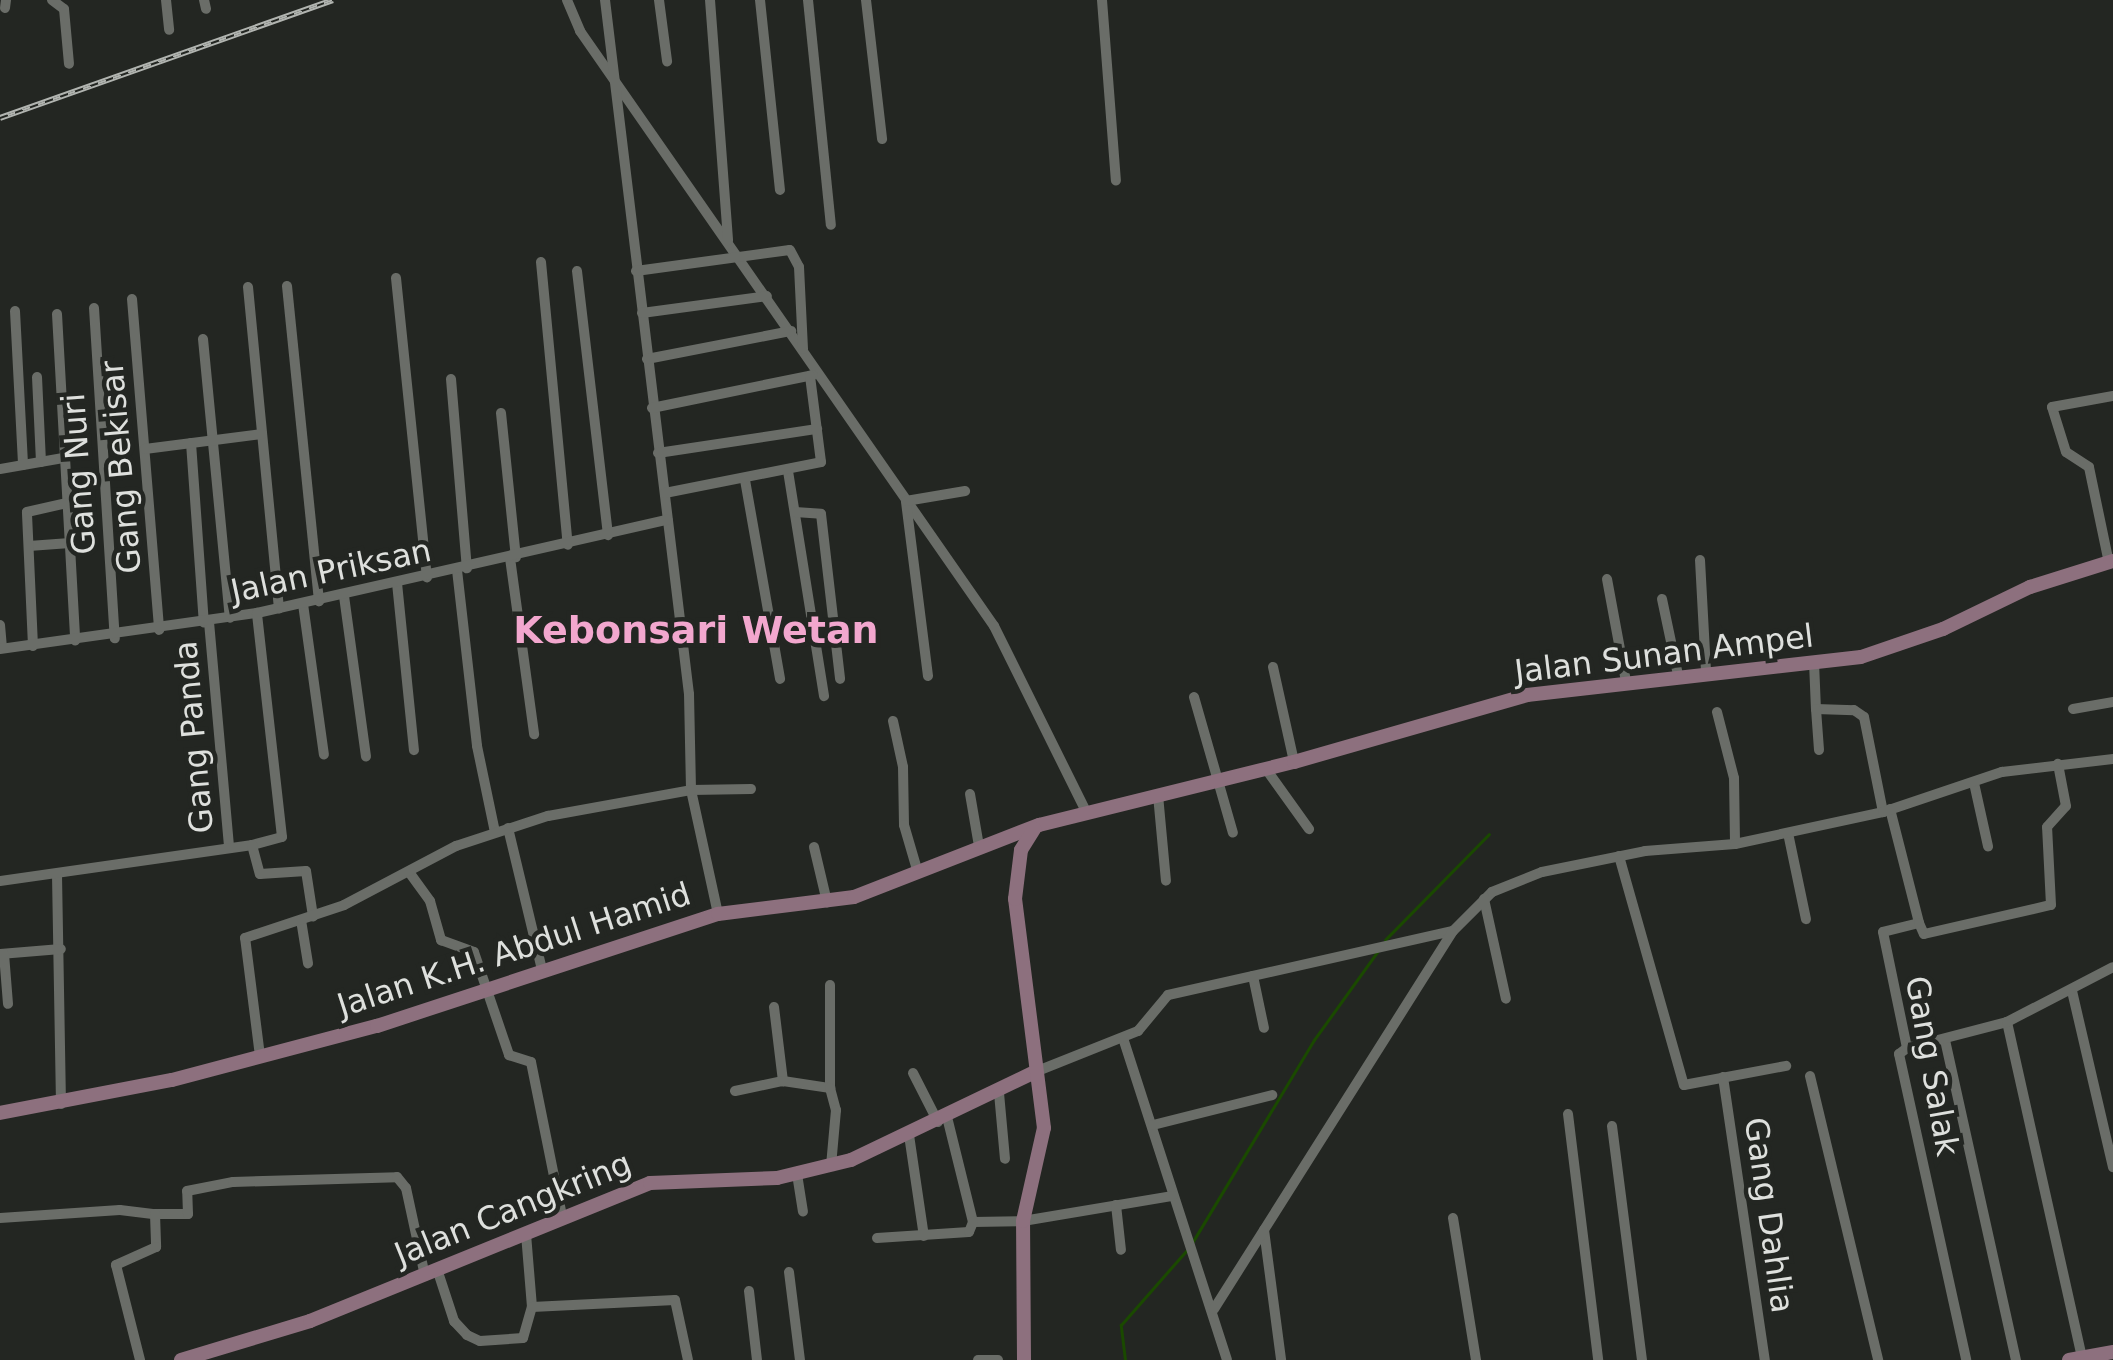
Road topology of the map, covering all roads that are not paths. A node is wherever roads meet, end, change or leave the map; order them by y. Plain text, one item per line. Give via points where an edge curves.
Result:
1 (52, 0) edge
2 (166, 0) edge
3 (567, 0) edge
4 (605, 0) edge
5 (659, 0) edge
6 (710, 0) edge
7 (760, 0) edge
8 (808, 0) edge
9 (866, 0) edge
10 (1102, 0) edge
11 (170, 30) dead end
12 (667, 61) dead end
13 (69, 64) dead end
14 (611, 74) junction
15 (882, 139) dead end
16 (1116, 180) dead end
17 (780, 190) dead end
18 (831, 225) dead end
19 (728, 240) junction
20 (740, 256) junction
21 (541, 262) dead end
22 (577, 272) dead end
23 (636, 272) junction
24 (396, 278) dead end
25 (287, 286) dead end
26 (248, 287) dead end
27 (767, 296) junction
28 (132, 299) dead end
29 (94, 308) dead end
30 (15, 311) dead end
31 (642, 313) junction
32 (57, 314) dead end
33 (791, 331) junction
34 (203, 339) dead end
35 (803, 350) junction
36 (647, 359) junction
37 (814, 375) junction
38 (37, 377) dead end
39 (451, 379) dead end
40 (2113, 396) edge
41 (652, 408) junction
42 (501, 413) dead end
43 (61, 418) junction
44 (40, 421) junction
45 (816, 428) junction
46 (262, 434) junction
47 (210, 439) junction
48 (191, 443) junction
49 (146, 449) junction
50 (658, 453) junction
51 (63, 458) junction
52 (41, 462) junction
53 (23, 465) junction
54 (0, 470) edge
55 (788, 471) junction
56 (744, 480) junction
57 (664, 492) junction
58 (966, 492) dead end
59 (906, 500) junction
60 (67, 503) junction
61 (795, 512) junction
62 (668, 520) junction
63 (608, 535) junction
64 (70, 542) junction
65 (568, 545) junction
66 (29, 546) junction
67 (513, 557) junction
68 (1700, 560) dead end
69 (2111, 562) edge
70 (462, 569) junction
71 (427, 577) junction
72 (1607, 579) dead end
73 (398, 583) junction
74 (344, 596) junction
75 (1662, 599) dead end
76 (318, 601) junction
77 (303, 604) junction
78 (279, 609) junction
79 (258, 613) junction
80 (230, 618) junction
81 (206, 622) junction
82 (0, 624) edge
83 (159, 630) junction
84 (115, 638) junction
85 (76, 641) junction
86 (32, 646) junction
87 (1, 649) edge
88 (1273, 668) dead end
89 (1706, 672) junction
90 (1678, 675) junction
91 (928, 676) dead end
92 (840, 678) dead end
93 (780, 679) dead end
94 (1626, 682) junction
95 (1815, 686) junction
96 (824, 696) dead end
97 (1194, 697) dead end
98 (2113, 702) edge
99 (2074, 709) dead end
100 (1717, 712) dead end
101 (893, 721) dead end
102 (534, 734) dead end
103 (414, 750) dead end
104 (1819, 750) dead end
105 (324, 755) dead end
106 (366, 757) dead end
107 (2113, 759) edge
108 (1294, 762) junction
109 (2058, 764) junction
110 (1266, 768) junction
111 (1218, 781) junction
112 (1974, 782) junction
113 (751, 789) dead end
114 (690, 790) junction
115 (970, 794) dead end
116 (1158, 795) junction
117 (1886, 811) junction
118 (1087, 813) junction
119 (1039, 825) junction
120 (508, 828) junction
121 (1309, 829) dead end
122 (495, 832) junction
123 (1234, 833) dead end
124 (1788, 833) junction
125 (999, 838) junction
126 (1736, 844) junction
127 (252, 845) junction
128 (814, 846) dead end
129 (980, 846) junction
130 (1988, 846) dead end
131 (229, 848) junction
132 (1619, 856) junction
133 (1020, 858) junction
134 (409, 872) junction
135 (918, 873) junction
136 (57, 874) junction
137 (1166, 881) dead end
138 (0, 882) edge
139 (1484, 899) junction
140 (828, 902) junction
141 (718, 914) junction
142 (307, 918) junction
143 (1806, 919) dead end
144 (1918, 924) junction
145 (1454, 931) junction
146 (61, 948) junction
147 (2, 954) edge
148 (308, 963) dead end
149 (2113, 968) edge
150 (542, 970) junction
151 (1253, 976) junction
152 (830, 985) dead end
153 (486, 990) junction
154 (2072, 991) junction
155 (1506, 999) dead end
156 (8, 1004) dead end
157 (774, 1006) dead end
158 (2007, 1022) junction
159 (1264, 1028) dead end
160 (1123, 1038) junction
161 (1944, 1040) junction
162 (1907, 1048) junction
163 (260, 1056) junction
164 (1786, 1066) dead end
165 (1035, 1072) junction
166 (913, 1073) dead end
167 (1810, 1076) dead end
168 (1723, 1077) junction
169 (782, 1080) junction
170 (830, 1088) junction
171 (734, 1091) dead end
172 (999, 1093) junction
173 (1272, 1095) dead end
174 (60, 1104) junction
175 (0, 1114) edge
176 (1568, 1114) dead end
177 (943, 1120) junction
178 (1152, 1125) junction
179 (1612, 1126) dead end
180 (909, 1136) junction
181 (1005, 1159) dead end
182 (831, 1166) junction
183 (2113, 1167) edge
184 (797, 1174) junction
185 (1173, 1196) junction
186 (1116, 1205) junction
187 (803, 1212) dead end
188 (155, 1214) junction
189 (562, 1216) junction
190 (0, 1218) edge
191 (1453, 1218) dead end
192 (973, 1222) junction
193 (1023, 1222) junction
194 (1264, 1230) junction
195 (526, 1234) junction
196 (924, 1236) junction
197 (877, 1238) dead end
198 (1121, 1250) dead end
199 (790, 1272) dead end
200 (432, 1274) junction
201 (749, 1291) dead end
202 (532, 1307) junction
203 (1214, 1309) junction
204 (2113, 1352) edge
205 (2075, 1359) edge
206 (140, 1360) edge
207 (181, 1360) edge
208 (688, 1360) edge
209 (757, 1360) edge
210 (800, 1360) edge
211 (978, 1360) edge
212 (998, 1360) edge
213 (1024, 1360) edge
214 (1227, 1360) edge
215 (1281, 1360) edge
216 (1476, 1360) edge
217 (1598, 1360) edge
218 (1642, 1360) edge
219 (1765, 1360) edge
220 (1878, 1360) edge
221 (1966, 1360) edge
222 (2016, 1360) edge

1 - 13 street via 64,9
2 - 11 street
3 - 14 street
4 - 14 street
5 - 12 street
6 - 19 street
7 - 17 street
8 - 18 street
9 - 15 street
10 - 16 street
14 - 19 street
14 - 23 street
19 - 20 street
20 - 23 street
20 - 27 street
20 - 35 street via 793,252
21 - 65 street
22 - 63 street
23 - 31 street
24 - 71 street
25 - 76 street
26 - 46 street
27 - 31 street
27 - 33 street
28 - 49 street, Gang Bekisar
29 - 84 street, Gang Nuri
30 - 53 street
31 - 36 street
32 - 43 street
33 - 35 street
33 - 36 street
34 - 47 street
35 - 37 street
36 - 41 street
37 - 41 street
37 - 45 street
37 - 59 street
38 - 44 street
39 - 70 street
40 - 69 street via 2052,407 2066,452 2090,468
41 - 50 street
42 - 67 street
43 - 44 street
43 - 51 street
44 - 52 street
45 - 50 street
45 - 55 street via 822,462
46 - 47 street
46 - 78 street
47 - 48 street
47 - 80 street
48 - 49 street
48 - 81 street, Gang Panda
49 - 83 street, Gang Bekisar
50 - 57 street
51 - 52 street
51 - 60 street
52 - 53 street
53 - 54 street
55 - 56 street
55 - 61 street
56 - 57 street
56 - 93 street
57 - 62 street
58 - 59 street
59 - 91 street
59 - 118 street via 994,626
60 - 64 street
60 - 66 street via 29,508
61 - 92 street via 820,514
61 - 96 street
62 - 63 street, Jalan Priksan
62 - 114 street via 689,694
63 - 65 street, Jalan Priksan
64 - 66 street
64 - 85 street
65 - 67 street, Jalan Priksan
66 - 86 street
67 - 70 street, Jalan Priksan
67 - 102 street
68 - 89 street
69 - 95 street, Jalan Sunan Ampel via 2030,588
70 - 71 street, Jalan Priksan
70 - 122 street via 477,746
71 - 73 street, Jalan Priksan
72 - 94 street
73 - 74 street, Jalan Priksan
73 - 103 street
74 - 76 street, Jalan Priksan
74 - 106 street
75 - 90 street
76 - 77 street, Jalan Priksan
77 - 78 street, Jalan Priksan
77 - 105 street
78 - 79 street, Jalan Priksan
79 - 80 street, Jalan Priksan
79 - 127 street via 282,837
80 - 81 street, Jalan Priksan
81 - 83 street, Jalan Priksan
81 - 131 street, Gang Panda
82 - 87 street
83 - 84 street, Jalan Priksan
84 - 85 street, Jalan Priksan
85 - 86 street, Jalan Priksan
86 - 87 street, Jalan Priksan
88 - 108 street
89 - 90 street, Jalan Sunan Ampel
89 - 95 street, Jalan Sunan Ampel
90 - 94 street, Jalan Sunan Ampel
94 - 108 street, Jalan Sunan Ampel via 1527,695
95 - 104 street
95 - 117 street via 1862,713
97 - 111 street
98 - 99 street
100 - 126 street via 1734,778
101 - 135 street via 903,767 904,825
107 - 109 street
108 - 110 street, Jalan Sunan Ampel
109 - 112 street
109 - 144 street via 2066,806 2047,827 2054,902 1924,934
110 - 111 street, Jalan Sunan Ampel
110 - 121 street
111 - 116 street, Jalan Sunan Ampel
111 - 123 street
112 - 117 street
112 - 130 street
113 - 114 street
114 - 120 street
114 - 141 street
115 - 129 street
116 - 118 street, Jalan Sunan Ampel
116 - 137 street
117 - 124 street
117 - 144 street
118 - 119 street, Jalan Sunan Ampel
119 - 125 street, Jalan K.H. Abdul Hamid
119 - 133 street
120 - 122 street
120 - 150 street
122 - 134 street
124 - 126 street
124 - 143 street
125 - 129 street, Jalan K.H. Abdul Hamid
125 - 133 street
126 - 132 street
127 - 131 street
127 - 142 street via 260,874 306,872
128 - 140 street
129 - 135 street, Jalan K.H. Abdul Hamid
131 - 136 street
132 - 139 street via 1542,872
132 - 168 street via 1683,1083
133 - 165 street via 1016,947
134 - 142 street
134 - 153 street via 430,902 441,940 474,952
135 - 140 street, Jalan K.H. Abdul Hamid
136 - 138 street
136 - 146 street
139 - 145 street
139 - 155 street
140 - 141 street, Jalan K.H. Abdul Hamid
141 - 150 street, Jalan K.H. Abdul Hamid
142 - 148 street
142 - 163 street via 242,942
144 - 162 street, Gang Salak via 1883,932
145 - 151 street
145 - 194 street
146 - 147 street
146 - 174 street
147 - 156 street
149 - 154 street
150 - 153 street, Jalan K.H. Abdul Hamid
151 - 159 street
151 - 160 street via 1168,995
152 - 170 street
153 - 163 street, Jalan K.H. Abdul Hamid
153 - 189 street via 509,1055 531,1062
154 - 158 street
154 - 183 street
157 - 169 street
158 - 161 street
158 - 205 street
160 - 165 street
160 - 178 street
161 - 162 street
161 - 222 street
162 - 221 street, Gang Salak via 1899,1054
163 - 174 street, Jalan K.H. Abdul Hamid
164 - 168 street
165 - 172 street, Jalan Cangkring
165 - 193 street via 1044,1128
166 - 177 street
167 - 220 street
168 - 219 street, Gang Dahlia
169 - 170 street
169 - 171 street
170 - 182 street via 836,1110
172 - 177 street, Jalan Cangkring
172 - 181 street
173 - 178 street
174 - 175 street, Jalan K.H. Abdul Hamid
176 - 217 street
177 - 180 street, Jalan Cangkring
177 - 192 street
178 - 185 street
179 - 218 street
180 - 182 street, Jalan Cangkring
180 - 196 street
182 - 184 street, Jalan Cangkring
184 - 187 street
184 - 189 street, Jalan Cangkring via 668,1178
185 - 186 street
185 - 203 street
186 - 193 street
186 - 198 street
188 - 190 street
188 - 200 street via 187,1214 187,1191 233,1182 397,1177
188 - 206 street via 156,1248 116,1265
189 - 195 street, Jalan Cangkring
191 - 216 street
192 - 193 street
192 - 196 street via 970,1232
193 - 213 street
194 - 203 street
194 - 215 street
195 - 200 street, Jalan Cangkring
195 - 202 street
196 - 197 street
199 - 210 street
200 - 202 street via 454,1321 474,1339 523,1338
200 - 207 street, Jalan Cangkring via 310,1322
201 - 209 street
202 - 208 street via 675,1300
203 - 214 street
204 - 205 street
211 - 212 street

